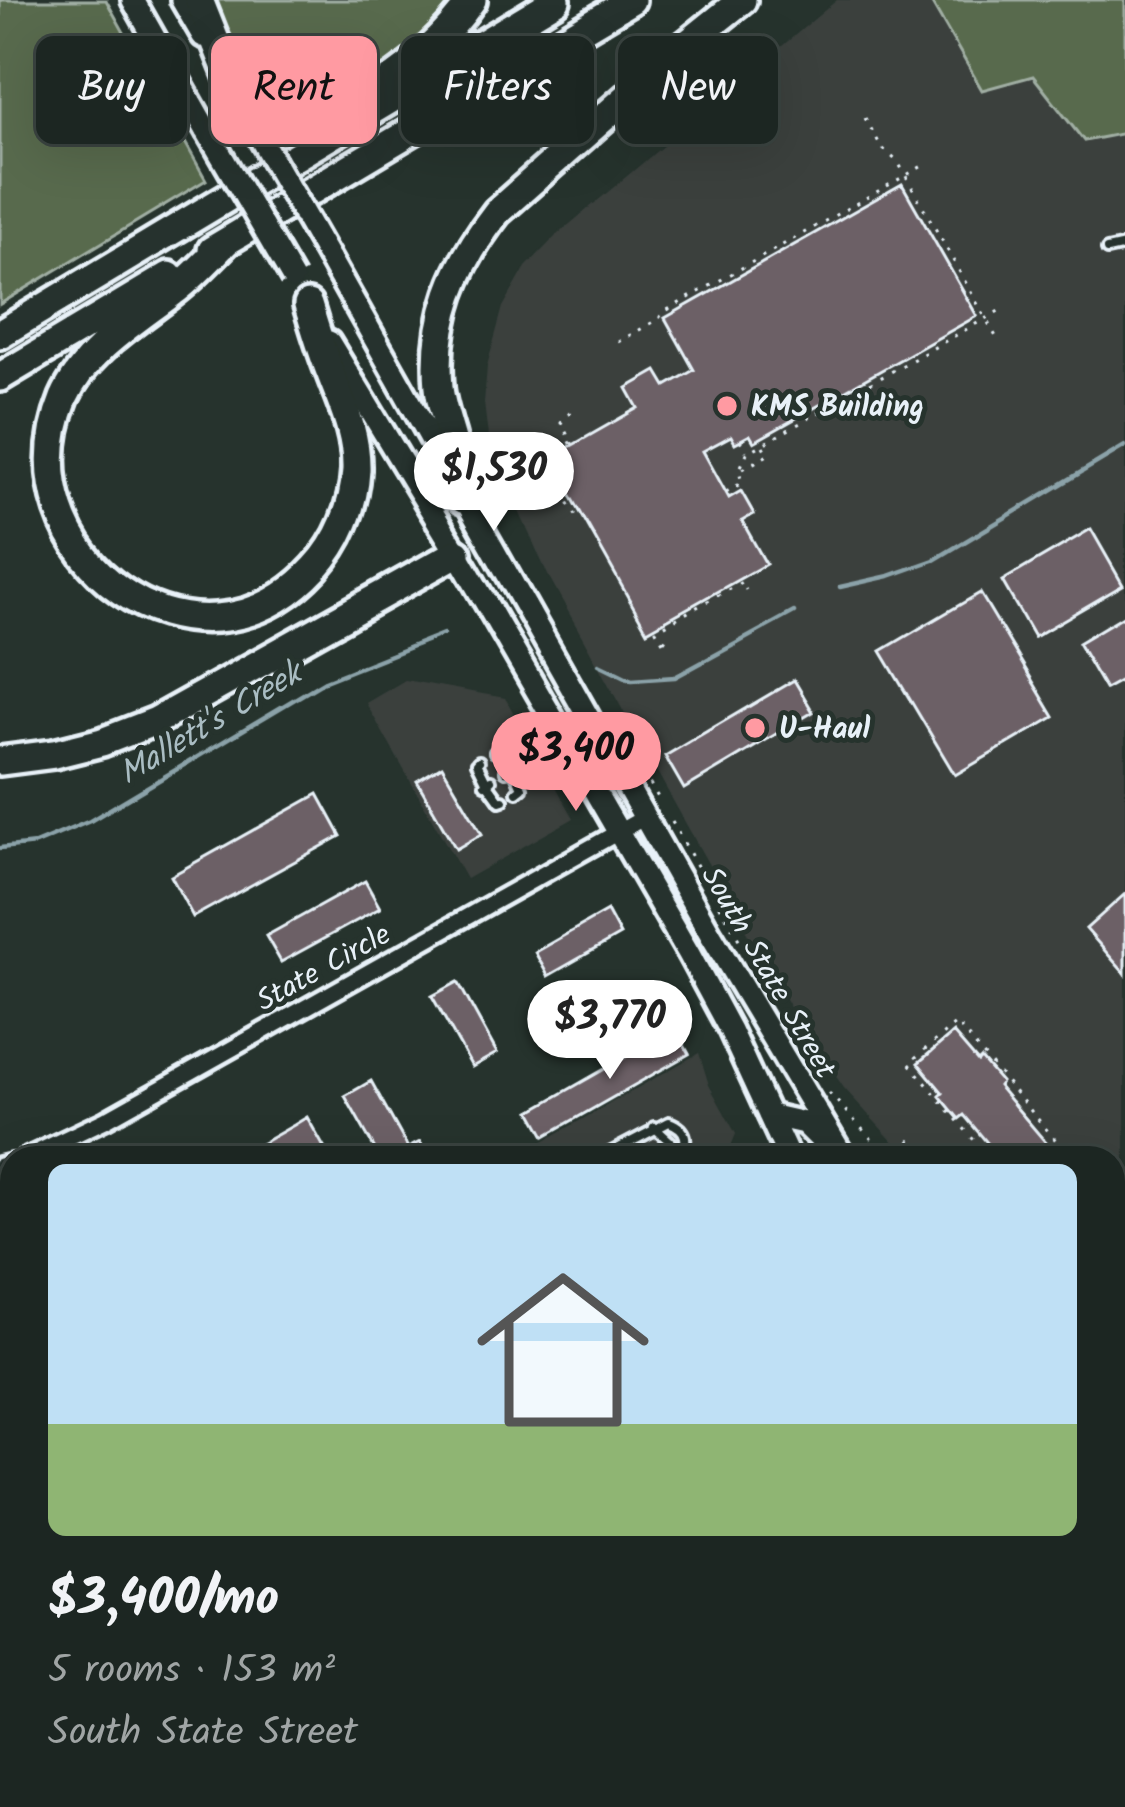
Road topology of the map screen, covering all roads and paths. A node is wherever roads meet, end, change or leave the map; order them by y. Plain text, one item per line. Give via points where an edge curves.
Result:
1 (133, 0) edge
2 (182, 0) edge
3 (199, 0) edge
4 (472, 0) edge
5 (556, 0) edge
6 (631, 0) edge
7 (742, 0) edge
8 (214, 36) edge
9 (211, 51) edge
10 (865, 118) dead end
11 (264, 144) edge
12 (926, 164) dead end
13 (906, 176) junction
14 (226, 242) junction
15 (946, 246) junction
16 (1125, 246) edge
17 (939, 250) dead end
18 (1107, 250) dead end
19 (308, 305) junction
20 (1006, 307) dead end
21 (986, 318) junction
22 (0, 321) edge
23 (0, 334) edge
24 (617, 342) dead end
25 (999, 342) dead end
26 (0, 377) edge
27 (574, 408) dead end
28 (740, 440) dead end
29 (762, 445) junction
30 (747, 453) junction
31 (739, 471) junction
32 (726, 491) dead end
33 (463, 499) junction
34 (579, 520) dead end
35 (457, 554) junction
36 (746, 590) dead end
37 (670, 632) dead end
38 (617, 748) junction
39 (495, 752) dead end
40 (0, 760) edge
41 (479, 761) dead end
42 (584, 769) junction
43 (517, 792) dead end
44 (502, 800) dead end
45 (652, 809) junction
46 (672, 822) dead end
47 (618, 832) junction
48 (773, 1000) dead end
49 (825, 1087) dead end
50 (769, 1115) junction
51 (654, 1127) junction
52 (913, 1138) dead end
53 (50, 1146) edge
54 (621, 1146) edge
55 (675, 1146) edge
56 (686, 1146) edge
57 (783, 1146) edge
58 (827, 1146) edge
59 (837, 1146) edge
60 (879, 1146) edge
61 (904, 1146) edge
62 (978, 1146) edge
63 (1061, 1146) edge

1 - 19 main road, South State Street, bridge
2 - 9 main road, South State Street
3 - 8 highway
4 - 22 highway via 445,35 381,87
5 - 23 highway
6 - 14 highway
7 - 33 highway via 497,212 457,272 439,338 439,378
10 - 13 path
11 - 33 main road, South State Street, bridge
12 - 13 path
13 - 15 path
13 - 24 path
14 - 19 highway via 83,368 55,420 49,455 57,513 72,547 120,593 173,616 237,615 270,603 329,553 345,523 356,468 346,410
14 - 26 highway
15 - 17 path
15 - 21 path
16 - 18 lane
19 - 35 main road, South State Street
20 - 21 path
21 - 25 path
21 - 29 path
27 - 34 path via 560,424 572,443 543,457
28 - 30 path
29 - 30 path
29 - 31 path via 767,455
30 - 31 path
31 - 32 path via 742,482
33 - 35 main road via 465,542
33 - 38 main road, South State Street
35 - 40 highway via 156,721 54,754
35 - 42 main road, South State Street
36 - 37 path via 742,582 656,630 663,642
38 - 42 street
38 - 45 main road, South State Street
38 - 45 path
39 - 43 lane via 512,768
41 - 44 lane
42 - 47 main road, South State Street
45 - 47 street, State Circle
45 - 59 main road, South State Street via 711,935
46 - 48 path
47 - 50 main road, South State Street
47 - 53 street, State Circle
49 - 60 path
50 - 57 main road, South State Street
50 - 58 main road via 804,1123
51 - 54 lane
51 - 55 lane
51 - 56 lane via 680,1126
52 - 61 path
62 - 63 path via 910,1063 956,1023

